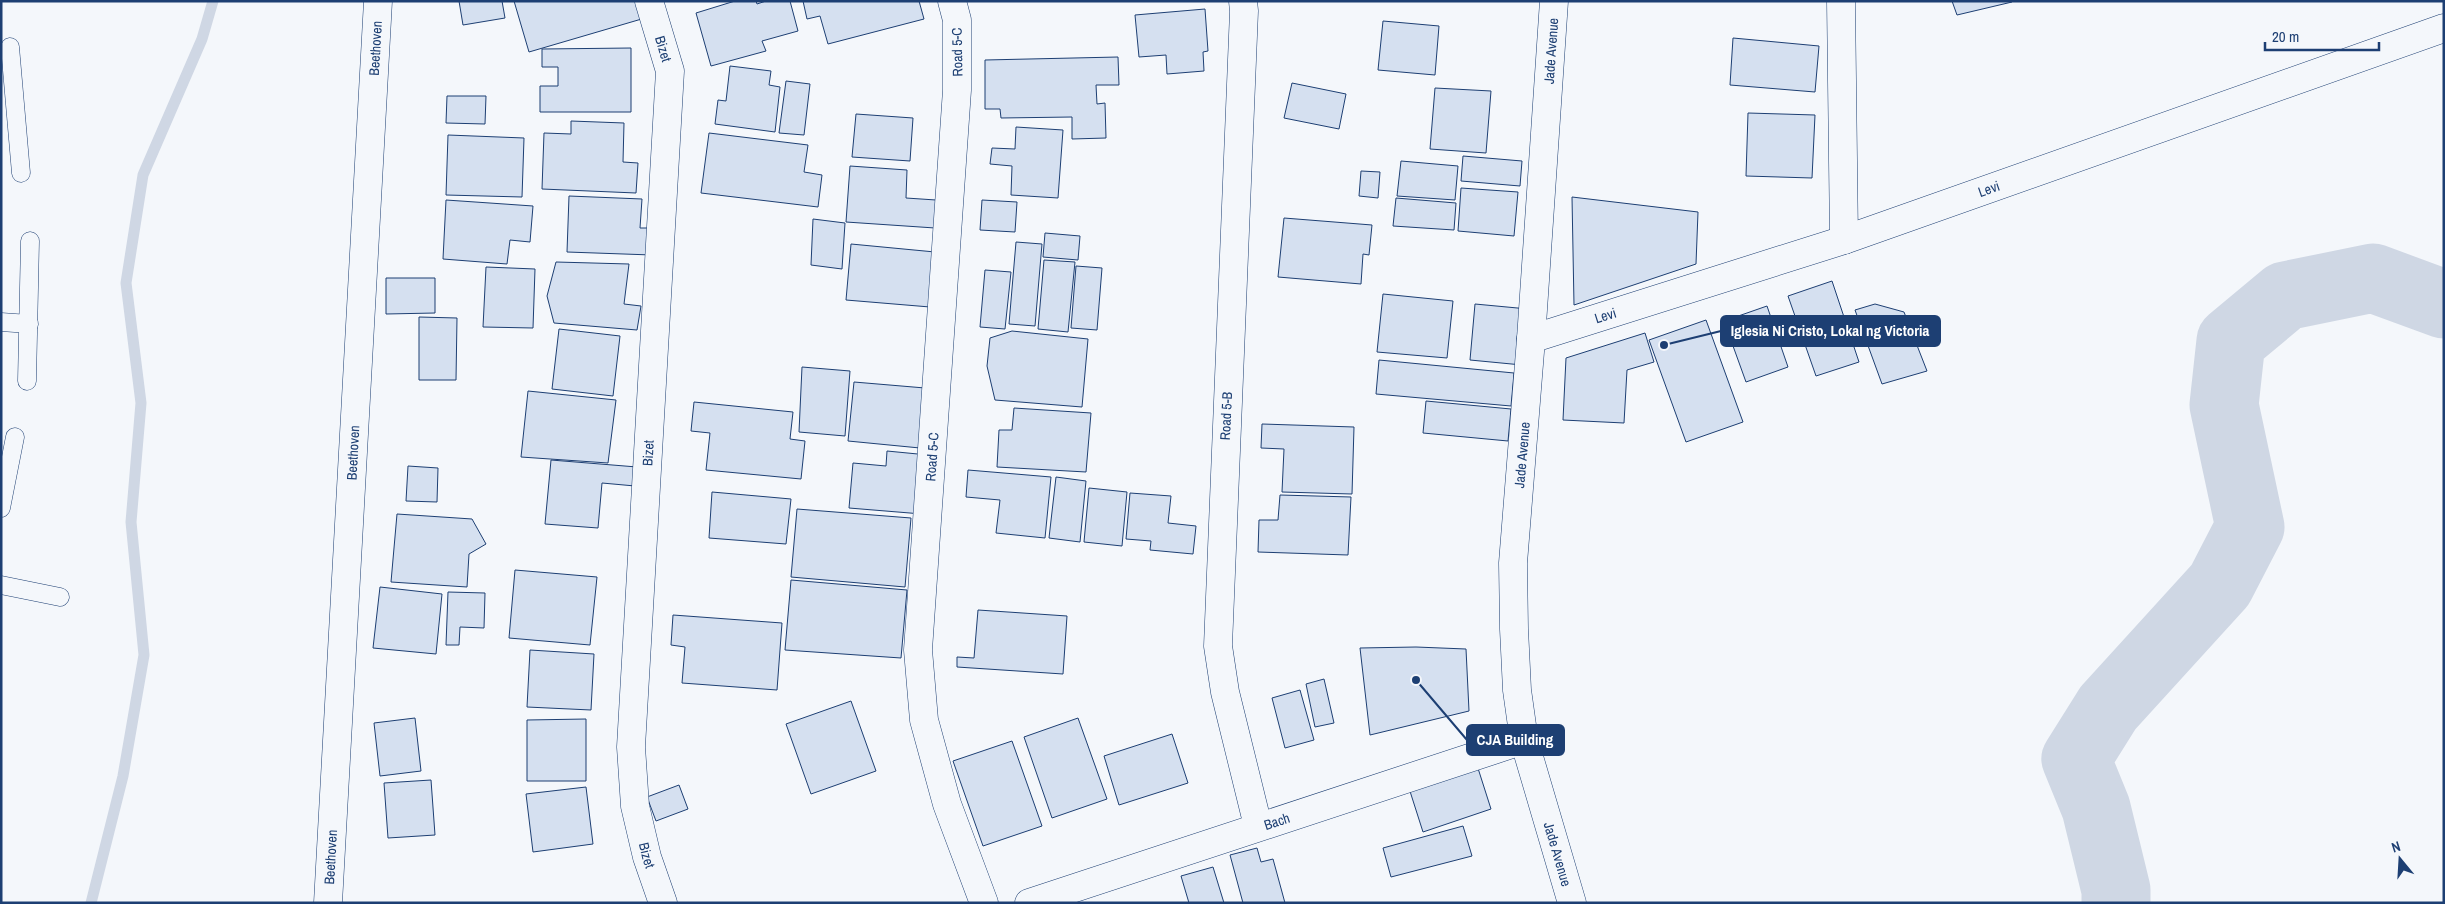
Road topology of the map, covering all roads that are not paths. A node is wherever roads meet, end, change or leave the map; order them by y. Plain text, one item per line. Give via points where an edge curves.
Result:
1 (378, 1) edge
2 (649, 1) edge
3 (952, 1) edge
4 (1243, 1) edge
5 (1554, 1) edge
6 (1841, 1) edge
7 (2444, 28) edge
8 (10, 47) dead end
9 (9, 115) edge
10 (21, 173) dead end
11 (1844, 240) junction
12 (30, 241) dead end
13 (1, 322) edge
14 (29, 324) junction
15 (1531, 339) junction
16 (27, 381) dead end
17 (15, 438) dead end
18 (4, 483) edge
19 (1, 508) edge
20 (1, 585) edge
21 (60, 597) dead end
22 (1524, 740) junction
23 (1258, 826) junction
24 (328, 903) edge
25 (663, 903) edge
26 (984, 903) edge
27 (1029, 903) edge
28 (1572, 903) edge

1 - 24 street, Beethoven
2 - 25 street, Bizet via 670,71 631,747 635,806 647,857
3 - 26 street, Road 5-C via 957,20 958,90 918,650 924,720 946,804
4 - 23 street, Road 5-B via 1218,646 1225,692
5 - 15 street, Jade Avenue
6 - 11 street
7 - 11 street, Levi
8 - 9 lane
9 - 10 lane
11 - 15 street, Levi
12 - 14 lane
13 - 14 lane
14 - 16 lane
15 - 22 street, Jade Avenue via 1513,563 1517,690
17 - 18 lane
18 - 19 lane
20 - 21 lane
22 - 23 street, Bach
22 - 28 street, Jade Avenue
23 - 27 street, Bach

